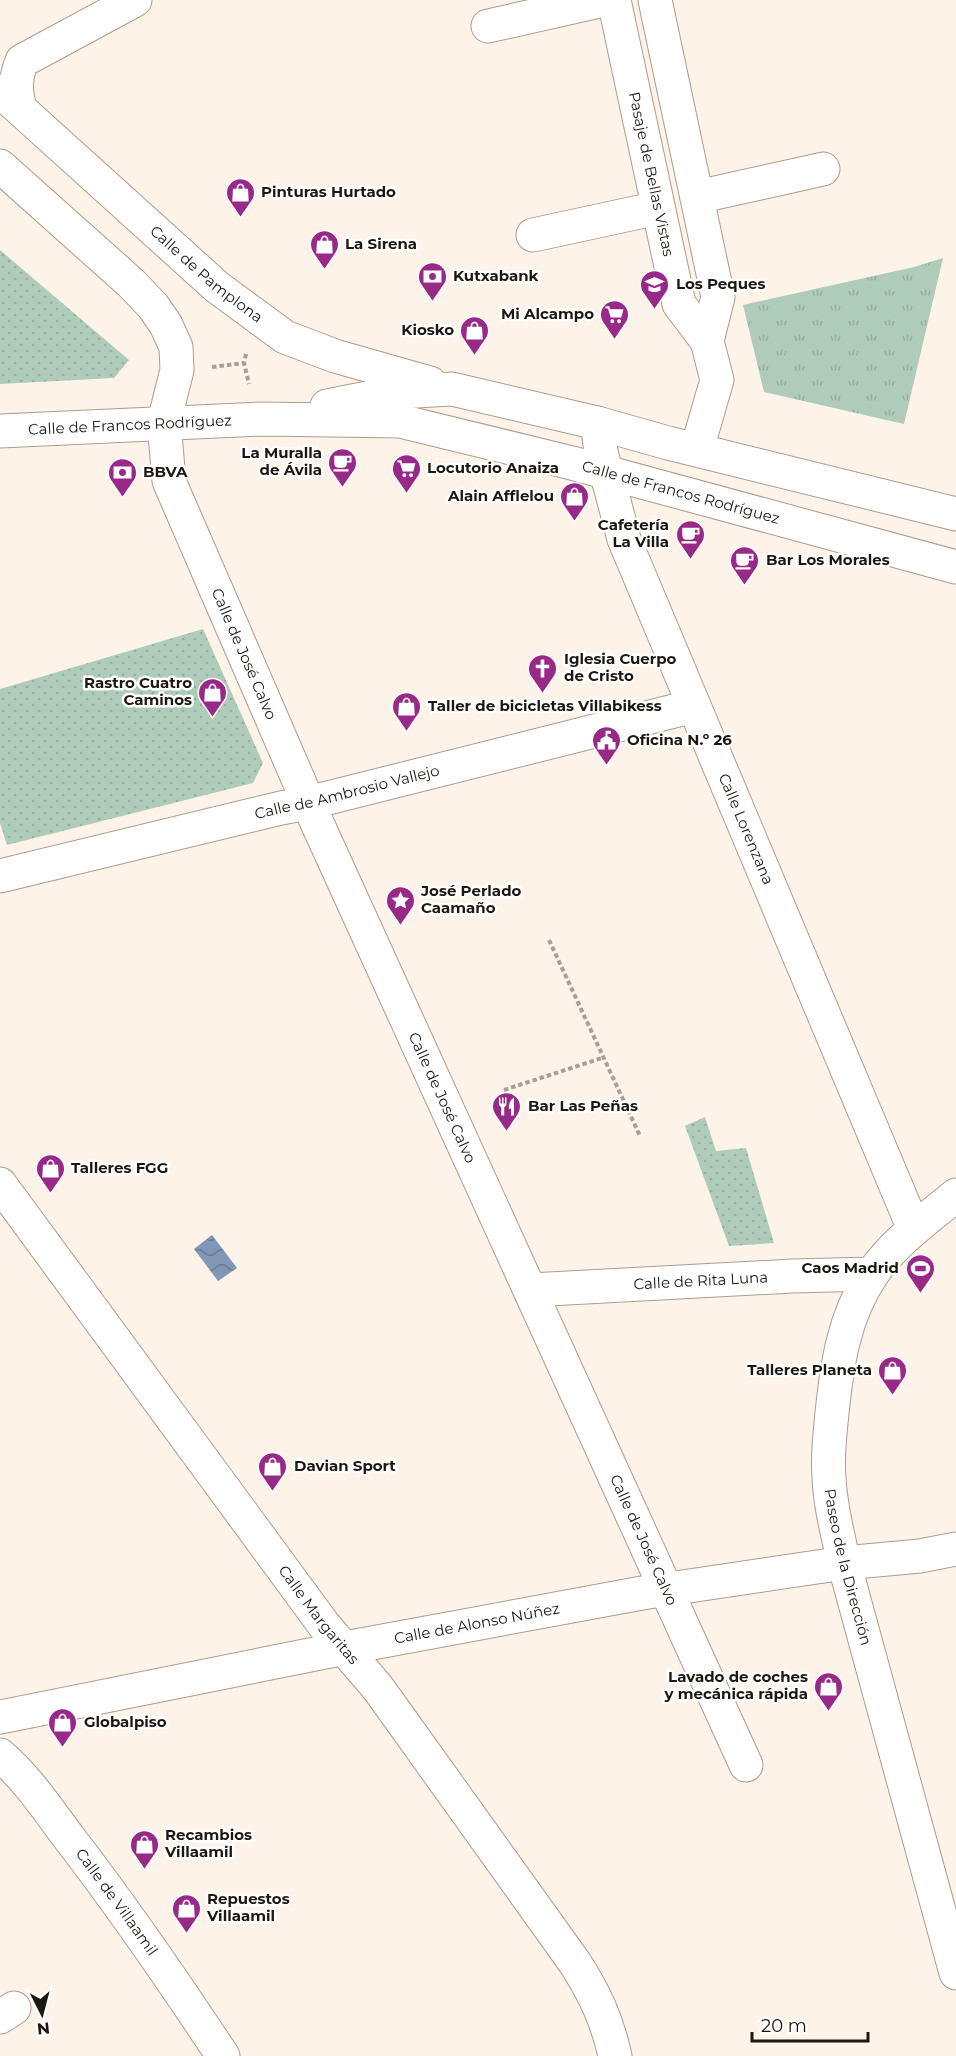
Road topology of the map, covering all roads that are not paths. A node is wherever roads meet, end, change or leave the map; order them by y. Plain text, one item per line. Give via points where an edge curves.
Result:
1 (135, 0) edge
2 (604, 0) edge
3 (614, 0) edge
4 (655, 0) edge
5 (488, 26) dead end
6 (10, 100) edge
7 (0, 166) edge
8 (823, 169) dead end
9 (697, 197) junction
10 (658, 208) junction
11 (533, 235) dead end
12 (707, 341) junction
13 (452, 389) junction
14 (256, 404) junction
15 (164, 422) junction
16 (597, 423) junction
17 (0, 431) edge
18 (697, 449) junction
19 (606, 472) junction
20 (956, 514) edge
21 (956, 567) edge
22 (694, 706) junction
23 (308, 803) junction
24 (0, 876) edge
25 (0, 1184) edge
26 (956, 1195) edge
27 (914, 1229) junction
28 (872, 1274) junction
29 (530, 1290) junction
30 (956, 1549) edge
31 (844, 1563) junction
32 (666, 1589) junction
33 (345, 1648) junction
34 (0, 1717) edge
35 (0, 1755) edge
36 (746, 1765) dead end
37 (956, 1973) edge
38 (223, 2056) edge
39 (615, 2056) edge

1 - 6 street via 22,61 16,75 16,92
2 - 5 street
3 - 10 street, Pasaje de Bellas Vistas
4 - 9 street, Pasaje de Bellas Vistas
6 - 13 street, Calle de Pamplona via 217,287 285,337 335,356
7 - 15 street via 131,283 166,325 176,347 177,370
8 - 9 street
9 - 12 street, Pasaje de Bellas Vistas via 718,297
10 - 11 street
10 - 12 street, Pasaje de Bellas Vistas via 679,304
12 - 18 street, Pasaje de Bellas Vistas via 717,380
13 - 14 street, Calle de Francos Rodríguez
13 - 16 street, Calle de Francos Rodríguez
14 - 15 street, Calle de Francos Rodríguez
14 - 19 street, Calle de Francos Rodríguez via 400,421
15 - 17 street, Calle de Francos Rodríguez
15 - 23 street, Calle de José Calvo via 169,481
16 - 18 street, Calle de Francos Rodríguez
16 - 19 street, Calle Lorenzana
18 - 20 street, Calle de Francos Rodríguez
19 - 21 street, Calle de Francos Rodríguez
19 - 22 street, Calle Lorenzana via 624,539
22 - 23 street, Calle de Ambrosio Vallejo
22 - 27 street, Calle Lorenzana
23 - 24 street, Calle de Ambrosio Vallejo
23 - 29 street, Calle de José Calvo
25 - 33 street, Calle Margaritas via 324,1625
26 - 27 street, Paseo de la Dirección
27 - 28 street, Paseo de la Dirección
28 - 29 street, Calle de Rita Luna
28 - 31 street, Paseo de la Dirección via 842,1341 829,1445 828,1476
29 - 32 street, Calle de José Calvo
30 - 31 street, Calle de Alonso Núñez
31 - 32 street, Calle de Alonso Núñez
31 - 37 street, Paseo de la Dirección
32 - 33 street, Calle de Alonso Núñez
32 - 36 street, Calle de José Calvo
33 - 34 street, Calle de Alonso Núñez
33 - 39 street, Calle Margaritas via 579,1970 609,2026
35 - 38 street, Calle de Villaamil via 17,1770 78,1849

